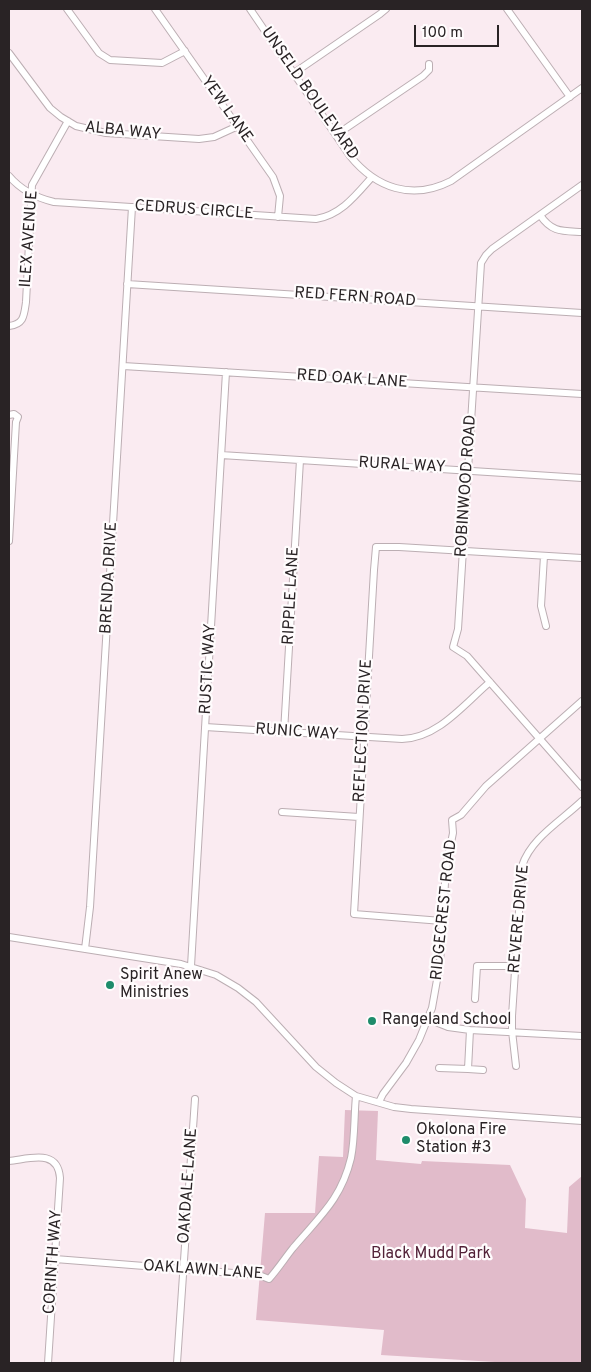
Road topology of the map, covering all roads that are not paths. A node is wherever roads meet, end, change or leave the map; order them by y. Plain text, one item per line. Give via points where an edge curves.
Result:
1 (67, 9) edge
2 (155, 9) edge
3 (386, 9) edge
4 (507, 9) edge
5 (252, 10) edge
6 (185, 50) junction
7 (9, 53) edge
8 (429, 64) dead end
9 (294, 73) junction
10 (582, 88) edge
11 (570, 97) junction
12 (68, 121) junction
13 (238, 126) junction
14 (336, 135) junction
15 (9, 176) edge
16 (372, 177) junction
17 (582, 185) edge
18 (32, 194) junction
19 (132, 207) junction
20 (540, 215) junction
21 (278, 217) junction
22 (582, 232) edge
23 (127, 284) junction
24 (478, 306) junction
25 (582, 313) edge
26 (9, 326) edge
27 (122, 366) junction
28 (226, 372) junction
29 (473, 387) junction
30 (582, 394) edge
31 (9, 415) edge
32 (222, 455) junction
33 (300, 460) junction
34 (468, 470) junction
35 (582, 478) edge
36 (10, 495) edge
37 (9, 540) edge
38 (463, 551) junction
39 (544, 556) junction
40 (582, 558) edge
41 (546, 626) dead end
42 (490, 682) junction
43 (582, 701) edge
44 (205, 727) junction
45 (284, 732) junction
46 (364, 737) junction
47 (540, 738) junction
48 (582, 787) edge
49 (582, 801) edge
50 (282, 812) dead end
51 (359, 817) junction
52 (442, 920) junction
53 (9, 937) edge
54 (85, 949) junction
55 (191, 966) junction
56 (515, 966) junction
57 (475, 999) dead end
58 (428, 1019) junction
59 (470, 1030) junction
60 (512, 1031) junction
61 (582, 1036) edge
62 (516, 1066) dead end
63 (440, 1068) dead end
64 (468, 1069) junction
65 (483, 1070) dead end
66 (356, 1096) junction
67 (195, 1099) dead end
68 (379, 1102) junction
69 (582, 1121) edge
70 (9, 1161) edge
71 (55, 1259) junction
72 (183, 1270) junction
73 (48, 1363) edge
74 (177, 1363) edge

1 - 6 street via 98,53 110,60 162,63
2 - 6 street, YEW LANE
3 - 9 street
4 - 11 street
5 - 9 street, UNSELD BOULEVARD
6 - 13 street, YEW LANE
7 - 12 street, ALBA WAY via 46,104
8 - 14 street via 429,70 423,76
9 - 14 street, UNSELD BOULEVARD
10 - 11 street, UNSELD BOULEVARD
11 - 16 street, UNSELD BOULEVARD via 444,185 408,190 389,186
12 - 13 street, ALBA WAY via 106,133 200,139 214,137
12 - 18 street, ILEX AVENUE via 32,185
13 - 21 street, YEW LANE via 276,182 280,196
14 - 16 street, UNSELD BOULEVARD via 356,163
15 - 18 street, CEDRUS CIRCLE
16 - 21 street, CEDRUS CIRCLE via 354,198 331,215 316,219
17 - 20 street, ROBINWOOD ROAD
18 - 19 street, CEDRUS CIRCLE via 54,202
18 - 26 street, ILEX AVENUE via 24,314 18,324
19 - 21 street, CEDRUS CIRCLE
19 - 23 street, BRENDA DRIVE
20 - 22 street via 547,225 555,229
20 - 24 street, ROBINWOOD ROAD via 483,259
23 - 24 street, RED FERN ROAD
23 - 27 street, BRENDA DRIVE
24 - 25 street, RED FERN ROAD
24 - 29 street, ROBINWOOD ROAD
27 - 28 street, RED OAK LANE
27 - 54 street, BRENDA DRIVE
28 - 29 street, RED OAK LANE
28 - 32 street, RUSTIC WAY
29 - 30 street, RED OAK LANE
29 - 34 street, ROBINWOOD ROAD
31 - 36 street via 17,415
32 - 33 street, RURAL WAY
32 - 44 street, RUSTIC WAY
33 - 34 street, RURAL WAY
33 - 45 street, RIPPLE LANE
34 - 35 street, RURAL WAY
34 - 38 street, ROBINWOOD ROAD
36 - 37 street
38 - 39 street
38 - 42 street, ROBINWOOD ROAD via 458,629 453,647 467,656
38 - 46 street, REFLECTION DRIVE via 376,548
39 - 40 street
39 - 41 street via 541,606
42 - 46 street, RUNIC WAY via 450,718 426,734 408,739
42 - 47 street, ROBINWOOD ROAD
43 - 47 street, RIDGECREST ROAD
44 - 45 street, RUNIC WAY
44 - 55 street, RUSTIC WAY
45 - 46 street, RUNIC WAY
46 - 51 street, REFLECTION DRIVE
47 - 48 street, ROBINWOOD ROAD
47 - 52 street, RIDGECREST ROAD via 452,820
49 - 56 street, REVERE DRIVE via 538,840 525,859 520,875
50 - 51 street
51 - 52 street, REFLECTION DRIVE via 354,914
52 - 58 street, RIDGECREST ROAD via 437,985
53 - 54 street
54 - 55 street
55 - 66 street via 224,979 244,992 316,1067
56 - 57 street via 476,966
56 - 60 street, REVERE DRIVE
58 - 59 street
58 - 68 street, RIDGECREST ROAD via 406,1063
59 - 60 street
59 - 64 street
60 - 61 street
60 - 62 street, REVERE DRIVE
63 - 64 street
64 - 65 street
66 - 68 street
66 - 72 street, OAKLAWN LANE via 350,1161 342,1184 330,1206 269,1278
67 - 72 street, OAKDALE LANE
68 - 69 street via 411,1109
70 - 71 street, CORINTH WAY via 42,1157 54,1162 59,1169
71 - 72 street, OAKLAWN LANE
71 - 73 street, CORINTH WAY
72 - 74 street, OAKDALE LANE

